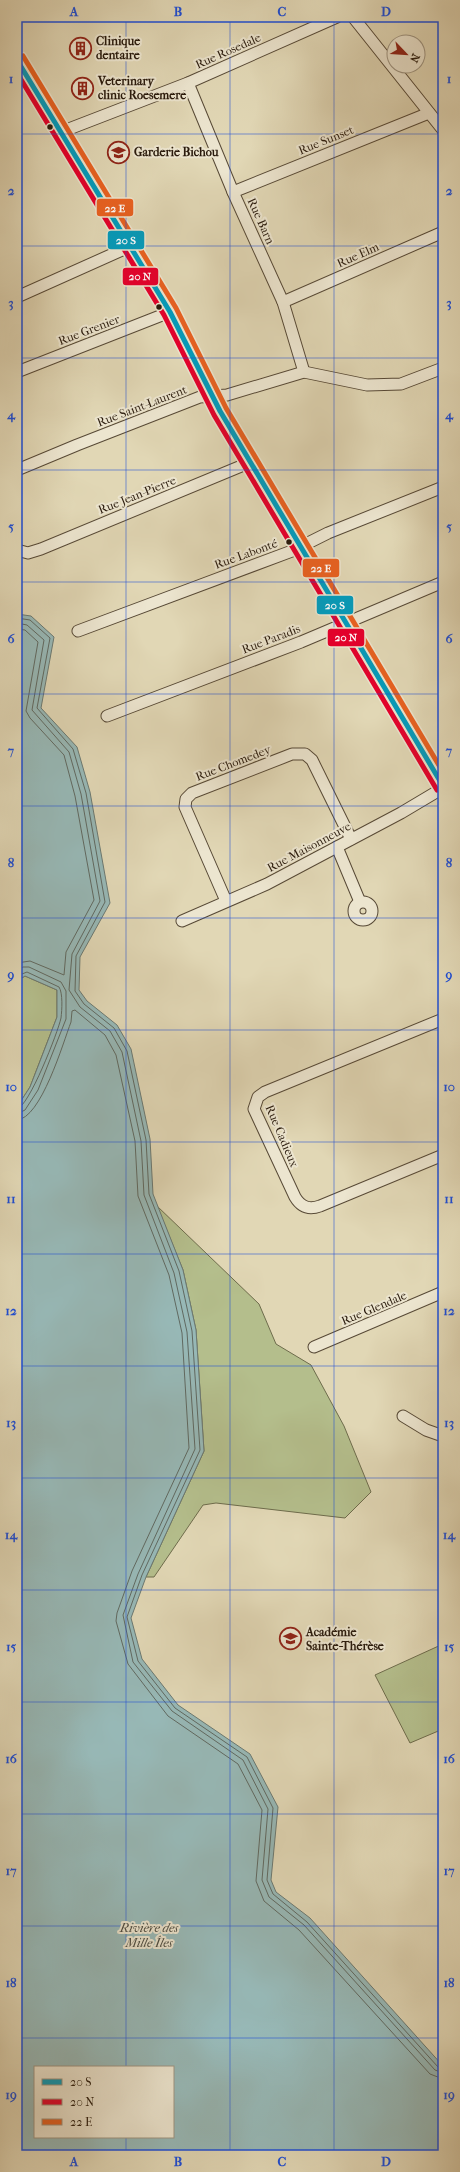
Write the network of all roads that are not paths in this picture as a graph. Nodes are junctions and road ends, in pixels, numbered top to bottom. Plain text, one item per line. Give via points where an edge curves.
1 (337, 17) edge
2 (353, 17) edge
3 (17, 60) edge
4 (188, 83) junction
5 (429, 113) junction
6 (443, 130) edge
7 (61, 132) junction
8 (233, 192) junction
9 (443, 232) edge
10 (130, 246) junction
11 (17, 297) edge
12 (283, 302) junction
13 (170, 312) junction
14 (443, 368) edge
15 (17, 372) edge
16 (304, 372) junction
17 (213, 397) junction
18 (251, 462) junction
19 (17, 470) edge
20 (443, 487) edge
21 (300, 546) junction
22 (17, 550) edge
23 (443, 582) edge
24 (346, 622) junction
25 (78, 631) dead end
26 (106, 716) dead end
27 (443, 787) edge
28 (351, 839) junction
29 (337, 847) junction
30 (226, 901) junction
31 (360, 902) dead end
32 (182, 920) dead end
33 (443, 1019) edge
34 (443, 1155) edge
35 (443, 1292) edge
36 (314, 1347) dead end
37 (403, 1416) dead end
38 (443, 1436) edge

1 - 4 street, Rue Rosedale
2 - 5 street
3 - 7 main road
4 - 7 street, Rue Rosedale
4 - 8 street, Rue Barn
5 - 6 street
5 - 8 street, Rue Sunset
7 - 10 main road
8 - 12 street, Rue Barn
9 - 12 street, Rue Elm
10 - 11 street
10 - 13 main road
12 - 16 street, Rue Barn
13 - 15 street, Rue Grenier
13 - 17 main road
14 - 16 street, Rue Saint-Laurent via 401,384 367,385
16 - 17 street, Rue Saint-Laurent
17 - 18 main road
17 - 19 street, Rue Saint-Laurent via 194,400
18 - 21 main road
18 - 22 street, Rue Jean-Pierre via 33,552 25,554
20 - 21 street, Rue Labonté via 328,532
21 - 24 main road
21 - 25 street, Rue Labonté
23 - 24 street, Rue Paradis
24 - 26 street, Rue Paradis via 301,642
24 - 27 main road
27 - 28 street, Rue Maisonneuve
28 - 29 street, Rue Maisonneuve
28 - 30 street, Rue Chomedey via 312,760 305,754 292,754 192,793 185,802 186,810
29 - 30 street, Rue Maisonneuve via 267,884
29 - 31 street
30 - 32 street, Rue Maisonneuve
33 - 34 street, Rue Cadieux via 265,1092 258,1097 254,1109 295,1198 307,1207 316,1207
35 - 36 street, Rue Glendale
37 - 38 street via 426,1430

